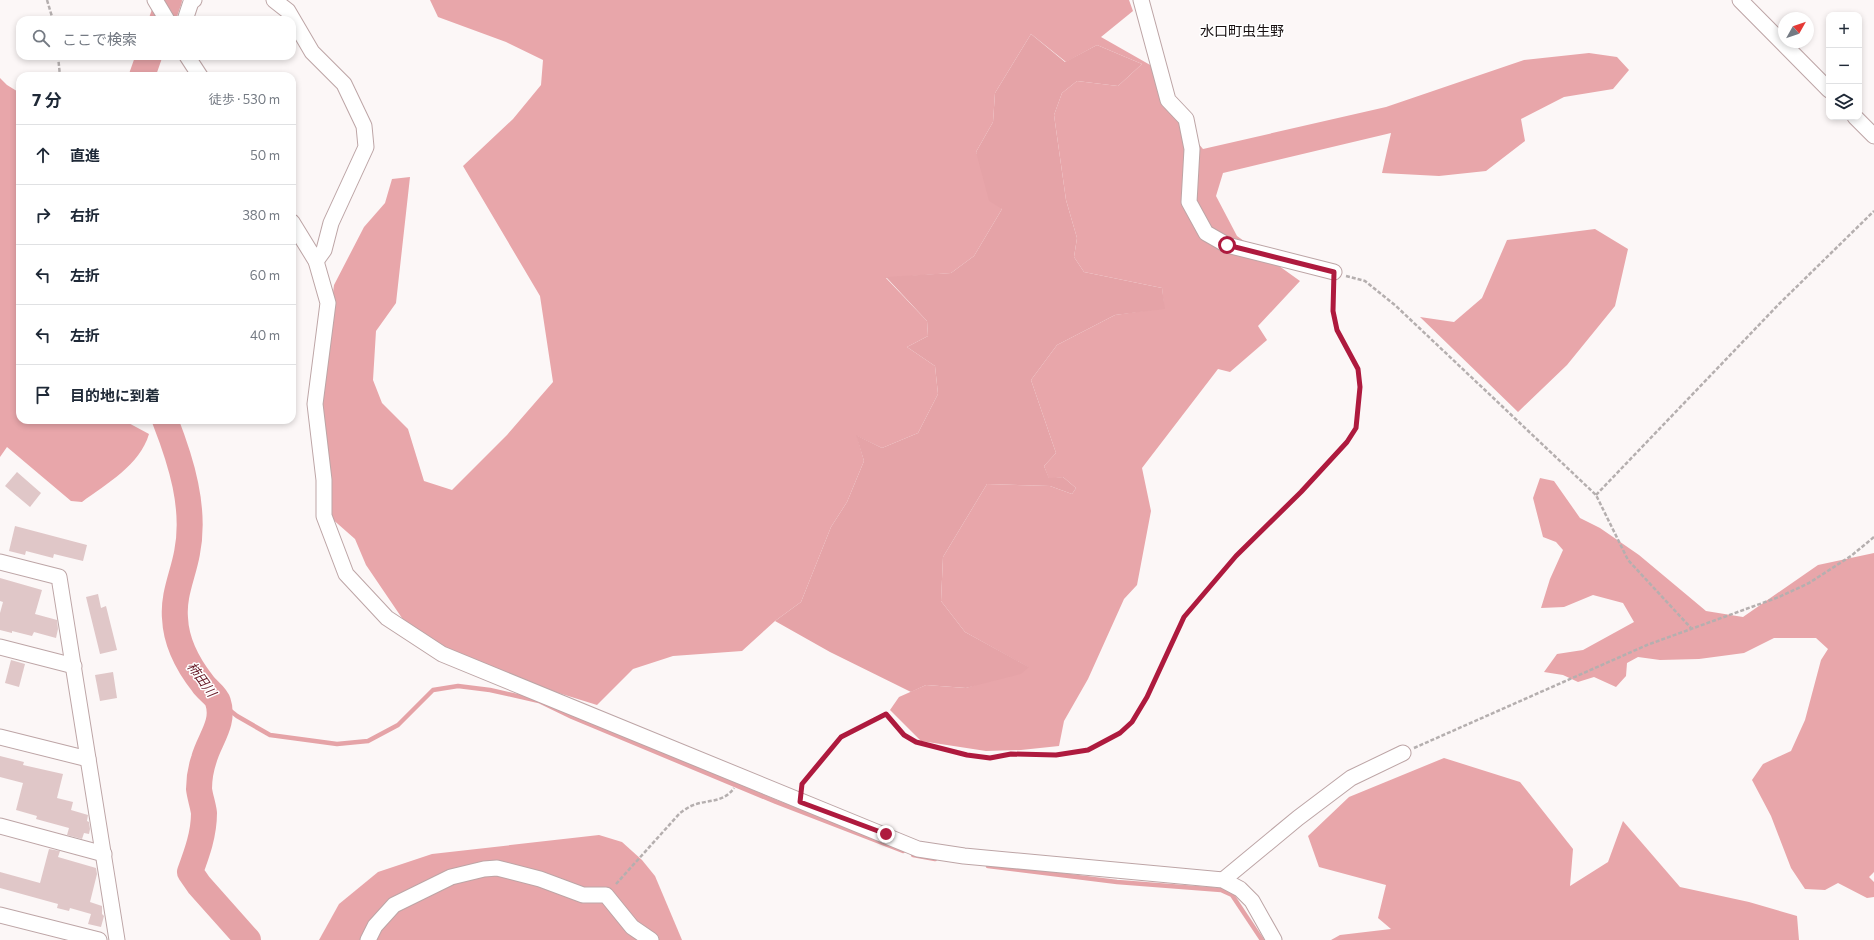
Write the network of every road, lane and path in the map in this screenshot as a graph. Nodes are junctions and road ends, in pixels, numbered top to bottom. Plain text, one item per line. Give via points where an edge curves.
1 (47, 0) edge
2 (194, 0) edge
3 (274, 0) edge
4 (1141, 0) edge
5 (1740, 0) edge
6 (156, 2) edge
7 (52, 16) edge
8 (164, 16) edge
9 (186, 16) edge
10 (291, 16) edge
11 (296, 25) edge
12 (58, 60) edge
13 (190, 60) edge
14 (60, 72) edge
15 (197, 72) edge
16 (1826, 87) edge
17 (1858, 120) edge
18 (1874, 136) edge
19 (1874, 211) edge
20 (296, 228) edge
21 (316, 261) junction
22 (1334, 272) junction
23 (1596, 495) junction
24 (1874, 537) edge
25 (0, 562) edge
26 (1691, 628) junction
27 (0, 647) edge
28 (74, 666) junction
29 (0, 737) edge
30 (1403, 753) joint
31 (88, 759) junction
32 (733, 790) dead end
33 (800, 802) junction
34 (0, 826) edge
35 (104, 854) junction
36 (1223, 880) junction
37 (606, 895) junction
38 (0, 915) edge
39 (99, 940) edge
40 (117, 940) edge
41 (368, 940) edge
42 (651, 940) edge
43 (1274, 940) edge

1 - 7 path
2 - 9 street
3 - 10 street
4 - 22 street via 1168,100 1186,119 1192,149 1189,202 1206,233 1227,245
5 - 16 street
6 - 8 street
11 - 21 street via 312,52 344,84 364,126 366,146 331,223 324,250
12 - 14 path
13 - 15 street
17 - 18 street
19 - 23 path via 1779,304
20 - 21 street
21 - 33 street via 328,303 315,404 324,480 324,516 346,574 387,618 442,654
22 - 23 path via 1365,282 1396,306
22 - 33 path via 1333,311 1337,330 1358,369 1360,387 1356,428 1347,442 1236,556 1184,617 1147,697 1132,722 1120,733 1088,750 1056,755 1011,754 990,758 916,742 904,735 886,714 841,737 802,784
23 - 26 path via 1628,560
24 - 26 path via 1851,556 1809,583 1779,597
25 - 28 street via 59,577
26 - 30 path
27 - 28 street
28 - 31 street
29 - 31 street
30 - 36 street via 1351,778
31 - 35 street
32 - 37 path via 719,800 691,806 680,813
33 - 36 street via 886,834 918,849
34 - 35 street
35 - 40 street
36 - 43 street via 1240,889 1252,901
37 - 41 street via 584,895 540,879 496,868 484,869 451,877 394,904 375,926
37 - 42 street via 632,927
38 - 39 street

